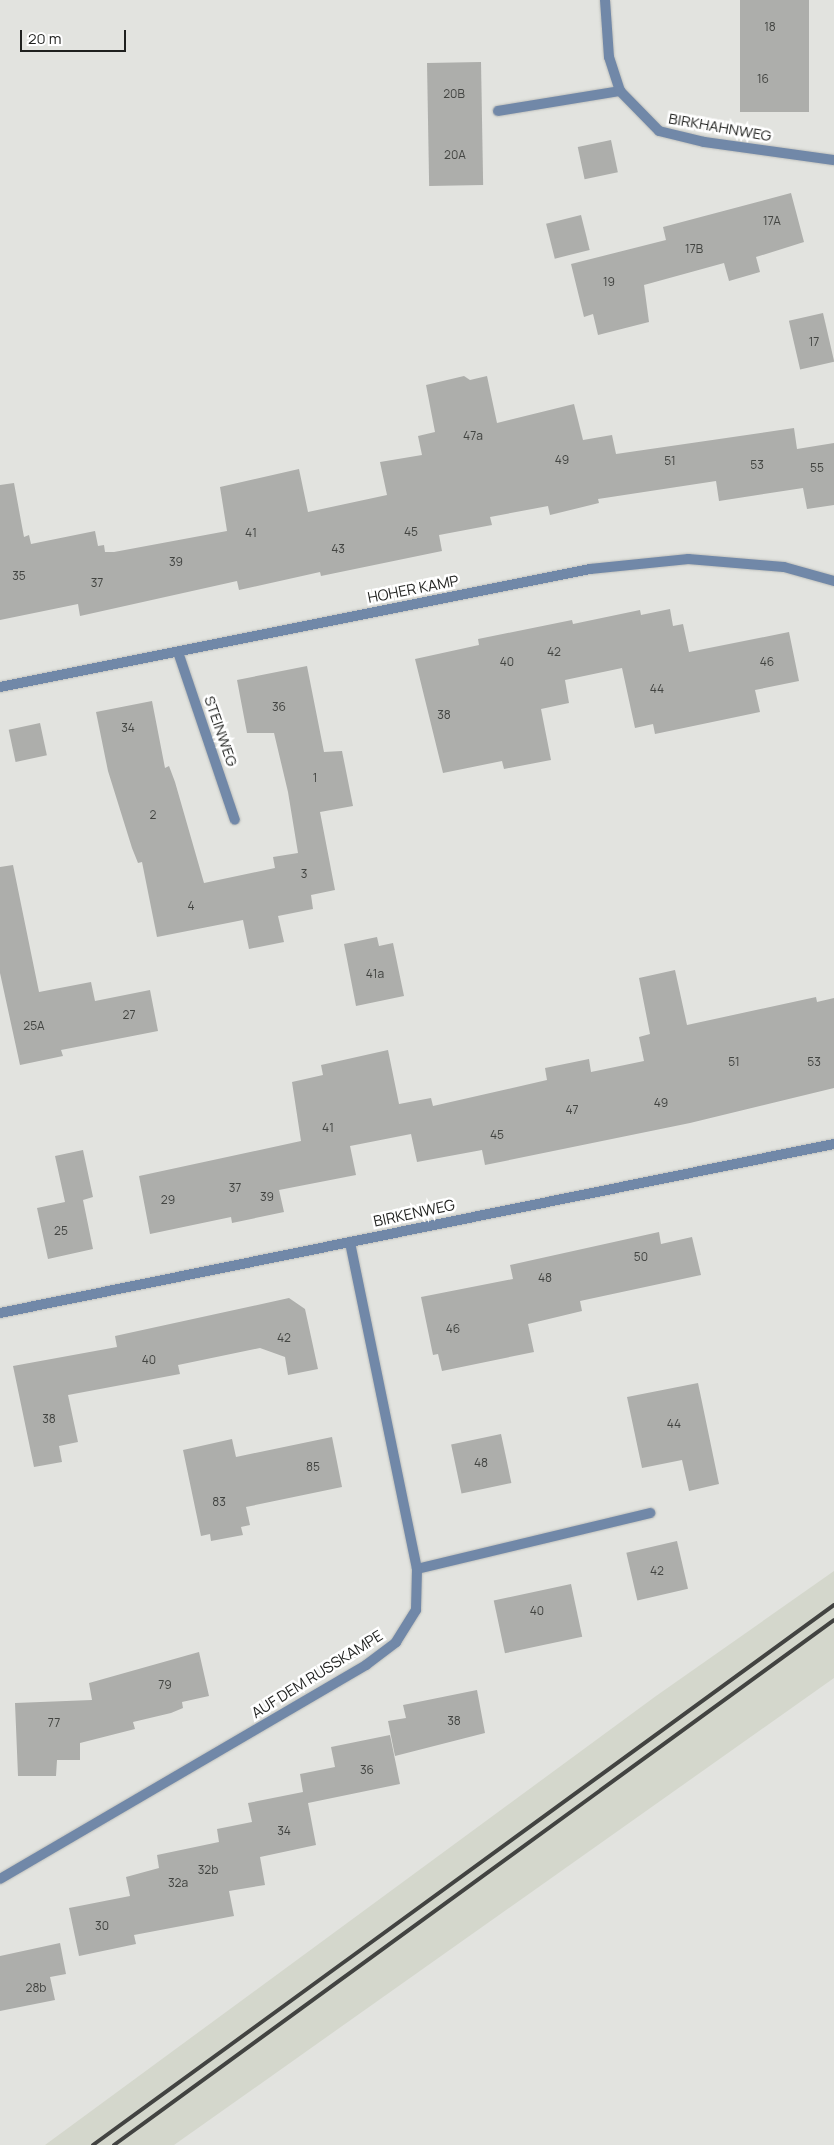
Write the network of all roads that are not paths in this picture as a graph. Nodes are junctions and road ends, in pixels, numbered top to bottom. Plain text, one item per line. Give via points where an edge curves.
1 (605, 0) edge
2 (620, 91) junction
3 (498, 111) dead end
4 (834, 160) edge
5 (834, 581) edge
6 (178, 652) junction
7 (0, 687) edge
8 (235, 820) dead end
9 (834, 1144) edge
10 (350, 1242) junction
11 (0, 1313) edge
12 (650, 1513) dead end
13 (417, 1569) junction
14 (0, 1879) edge

1 - 2 street, BIRKHAHNWEG via 609,57
2 - 3 street
2 - 4 street, BIRKHAHNWEG via 659,131 704,142
5 - 6 street, HOHER KAMP via 784,567 688,558 590,569
6 - 7 street, HOHER KAMP
6 - 8 street, STEINWEG
9 - 10 street, BIRKENWEG
10 - 11 street, BIRKENWEG
10 - 13 street, AUF DEM RUSSKAMPE
12 - 13 street
13 - 14 street, AUF DEM RUSSKAMPE via 416,1610 396,1642 366,1665

